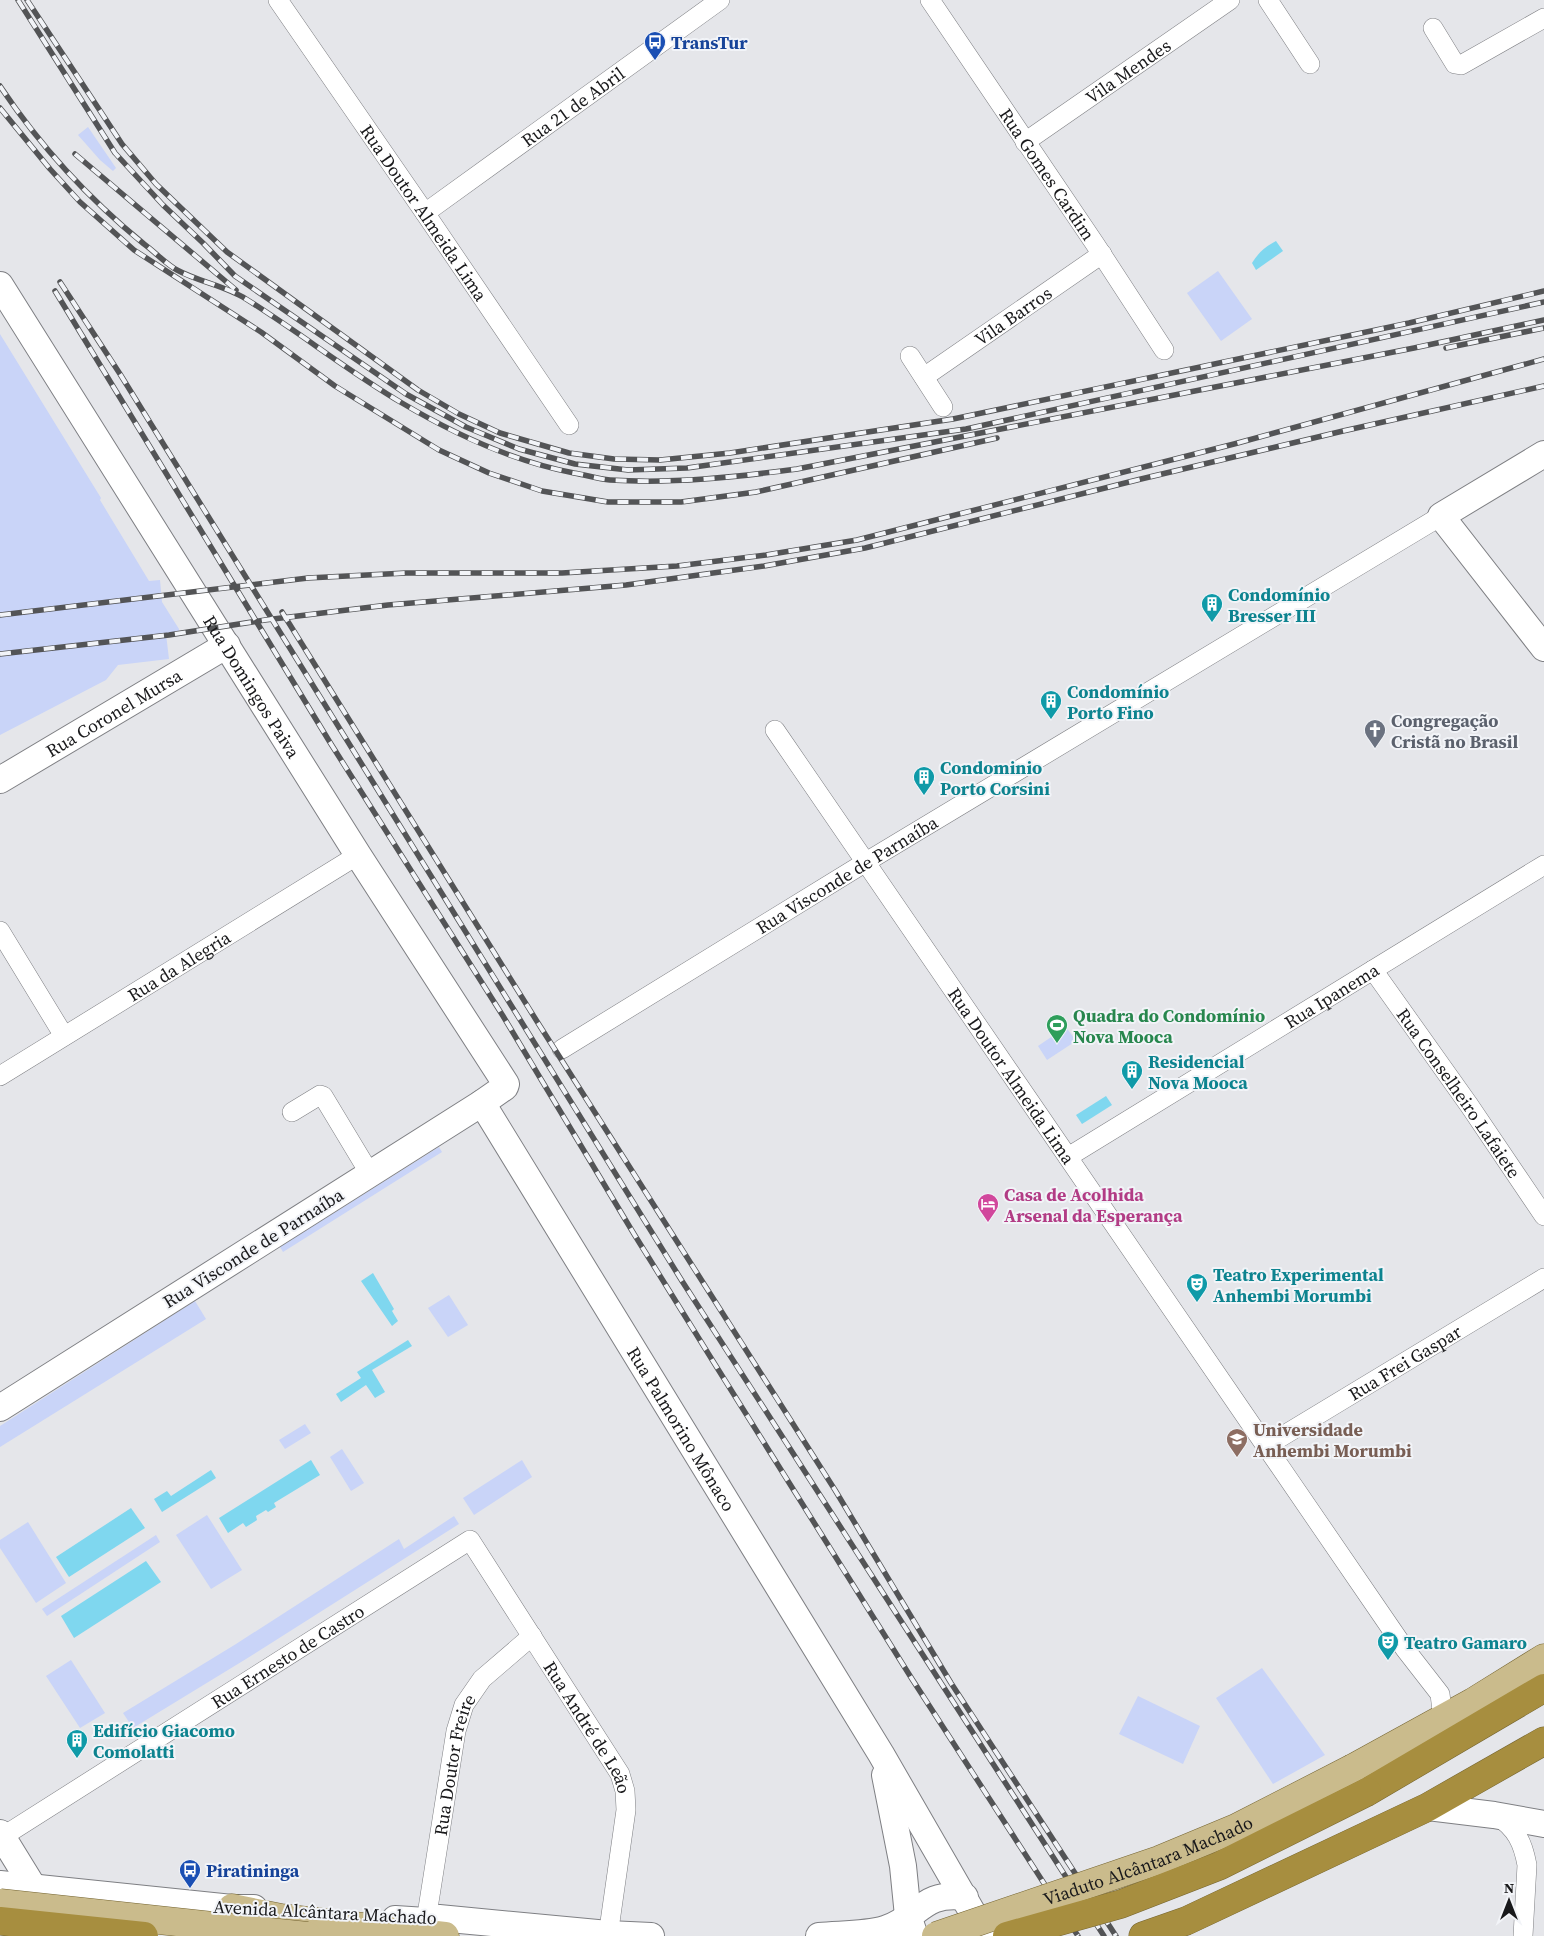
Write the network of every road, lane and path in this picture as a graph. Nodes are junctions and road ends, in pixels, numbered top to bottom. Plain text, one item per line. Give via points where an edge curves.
1 (278, 0) edge
2 (720, 0) edge
3 (930, 0) edge
4 (1230, 0) edge
5 (1268, 0) edge
6 (1544, 18) edge
7 (1433, 28) dead end
8 (1310, 64) dead end
9 (1025, 142) junction
10 (425, 213) junction
11 (1102, 254) junction
12 (0, 285) edge
13 (1164, 350) dead end
14 (910, 356) dead end
15 (924, 377) junction
16 (944, 407) dead end
17 (569, 425) dead end
18 (1544, 454) edge
19 (1441, 516) junction
20 (227, 645) junction
21 (1544, 648) edge
22 (775, 730) dead end
23 (0, 780) edge
24 (358, 855) junction
25 (866, 862) junction
26 (1544, 865) edge
27 (0, 931) edge
28 (1372, 970) junction
29 (64, 1036) junction
30 (562, 1049) dead end
31 (0, 1076) edge
32 (506, 1086) joint
33 (482, 1103) junction
34 (292, 1112) dead end
35 (1068, 1157) junction
36 (370, 1174) junction
37 (1544, 1216) edge
38 (1544, 1278) edge
39 (0, 1408) edge
40 (1266, 1446) junction
41 (470, 1540) joint
42 (532, 1636) junction
43 (1544, 1658) edge
44 (1544, 1688) edge
45 (1443, 1719) junction
46 (1544, 1741) edge
47 (881, 1754) junction
48 (1428, 1807) junction
49 (1494, 1814) junction
50 (1544, 1824) edge
51 (1, 1837) edge
52 (0, 1884) edge
53 (33, 1888) junction
54 (0, 1891) edge
55 (965, 1897) junction
56 (143, 1899) junction
57 (0, 1903) edge
58 (232, 1908) junction
59 (0, 1921) edge
60 (912, 1926) edge
61 (436, 1929) edge
62 (1176, 1929) edge
63 (608, 1935) edge
64 (24, 1936) edge
65 (66, 1936) edge
66 (144, 1936) edge
67 (307, 1936) edge
68 (651, 1936) edge
69 (819, 1936) edge
70 (936, 1936) edge
71 (986, 1936) edge
72 (1007, 1936) edge
73 (1143, 1936) edge
74 (1523, 1936) edge

1 - 10 street, Rua Doutor Almeida Lima
2 - 10 street, Rua 21 de Abril
3 - 9 street, Rua Gomes Cardim
4 - 9 street, Vila Mendes
5 - 8 street
6 - 7 street via 1461,66 1455,64
9 - 11 street, Rua Gomes Cardim
10 - 17 street, Rua Doutor Almeida Lima
11 - 13 street, Rua Gomes Cardim
11 - 15 street, Vila Barros
12 - 20 street, Rua Domingos Paiva
14 - 15 street
15 - 16 street
18 - 19 street, Rua Visconde de Parnaíba
19 - 21 street
19 - 25 street, Rua Visconde de Parnaíba
20 - 23 street, Rua Coronel Mursa
20 - 24 street, Rua Domingos Paiva
22 - 25 street, Rua Doutor Almeida Lima
24 - 29 street, Rua da Alegria
24 - 32 street, Rua Domingos Paiva
25 - 30 street, Rua Visconde de Parnaíba
25 - 35 street, Rua Doutor Almeida Lima
26 - 28 street, Rua Ipanema
27 - 29 street
28 - 35 street, Rua Ipanema
28 - 37 street, Rua Conselheiro Lafaiete
29 - 31 street, Rua da Alegria
32 - 33 street, Rua Visconde de Parnaíba
33 - 36 street, Rua Visconde de Parnaíba
33 - 47 street, Rua Palmorino Mônaco
34 - 36 street via 323,1096
35 - 40 street, Rua Doutor Almeida Lima
36 - 39 street, Rua Visconde de Parnaíba
38 - 40 street, Rua Frei Gaspar
40 - 45 street, Rua Doutor Almeida Lima via 1404,1649 1440,1694
41 - 42 street, Rua André de Leão
41 - 51 street, Rua Ernesto de Castro
42 - 61 street, Rua Doutor Freire via 482,1679 464,1705 456,1730
42 - 63 street, Rua André de Leão via 620,1774 625,1792 626,1810
43 - 45 main road
44 - 72 highway, Viaduto Alcântara Machado, bridge via 1367,1792 1219,1866 1121,1904
45 - 70 main road, Viaduto Alcântara Machado, bridge via 1236,1828 1159,1860
46 - 48 highway
47 - 55 street, Rua Palmorino Mônaco
47 - 60 street, Rua Palmorino Mônaco
48 - 49 street
48 - 62 highway
49 - 50 street
49 - 74 street via 1510,1824 1525,1854
51 - 53 street
52 - 53 street, Avenida Alcântara Machado
53 - 56 street, Avenida Alcântara Machado
53 - 65 street
54 - 64 street
55 - 60 street via 952,1895 925,1902
55 - 71 street, Rua Palmorino Mônaco
56 - 58 street, Avenida Alcântara Machado
56 - 66 street via 137,1909
57 - 67 main road, bridge
58 - 61 street, Avenida Alcântara Machado via 270,1908
58 - 61 main road via 281,1918
59 - 66 highway, bridge
60 - 69 street
61 - 63 street, Avenida Alcântara Machado via 439,1918
62 - 73 highway
63 - 68 street, Avenida Alcântara Machado

